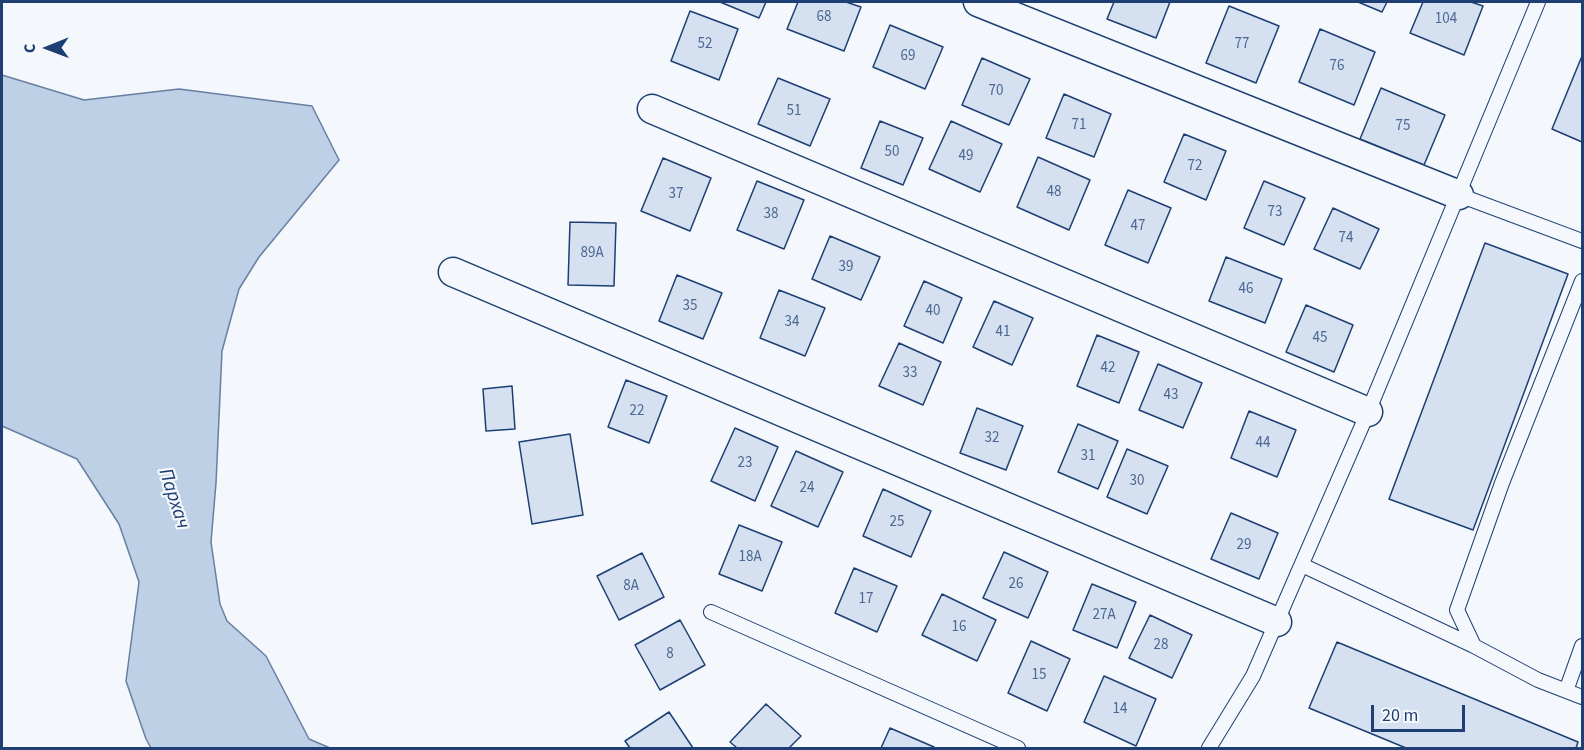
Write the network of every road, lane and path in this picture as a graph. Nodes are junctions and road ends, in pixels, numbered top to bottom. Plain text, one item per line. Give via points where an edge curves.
1 (978, 2) edge
2 (1538, 2) edge
3 (652, 109) dead end
4 (1459, 195) junction
5 (1582, 241) edge
6 (453, 272) dead end
7 (1582, 281) edge
8 (1368, 412) junction
9 (1302, 564) junction
10 (711, 612) dead end
11 (1277, 621) junction
12 (1474, 646) junction
13 (1582, 646) edge
14 (1566, 691) junction
15 (1582, 697) edge
16 (1018, 748) edge
17 (1209, 748) edge

1 - 4 street
2 - 4 lane
3 - 8 street
4 - 5 lane
4 - 8 lane
6 - 11 street
7 - 12 lane via 1457,609
8 - 9 lane
9 - 11 lane
9 - 12 lane
10 - 16 lane
11 - 17 lane via 1253,676
12 - 14 lane
13 - 14 lane
14 - 15 lane

